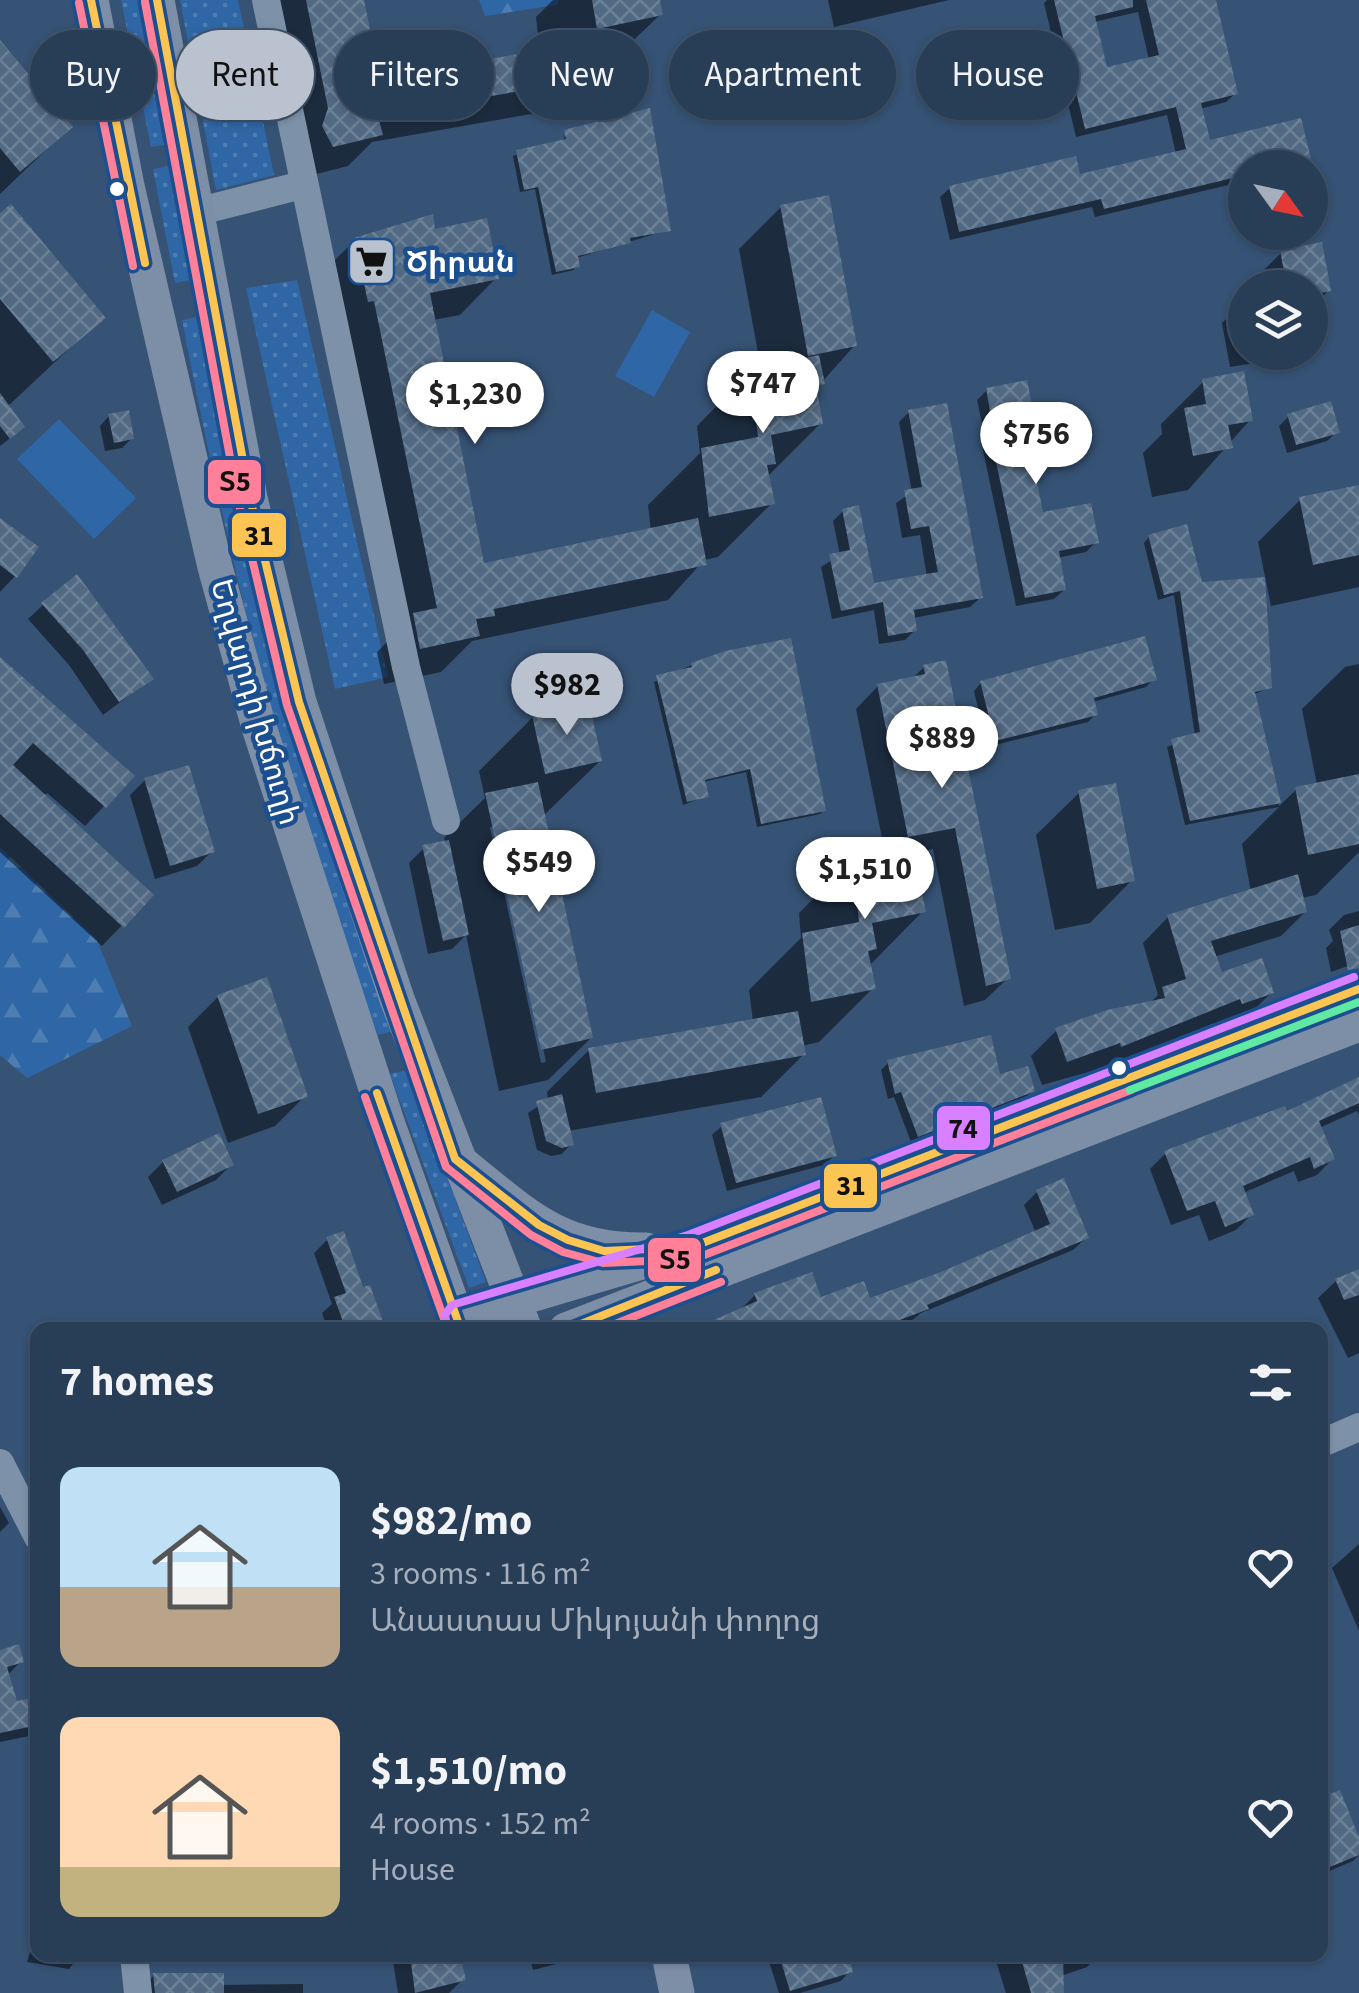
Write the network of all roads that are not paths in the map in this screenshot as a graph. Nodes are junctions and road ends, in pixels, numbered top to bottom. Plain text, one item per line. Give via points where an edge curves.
1 (91, 0) edge
2 (157, 0) edge
3 (266, 0) edge
4 (302, 185) junction
5 (196, 212) junction
6 (211, 290) junction
7 (154, 301) junction
8 (446, 821) dead end
9 (1359, 989) edge
10 (1359, 1024) edge
11 (416, 1050) junction
12 (368, 1064) junction
13 (455, 1159) junction
14 (698, 1261) junction
15 (519, 1314) edge
16 (459, 1322) edge
17 (466, 1322) edge
18 (581, 1322) edge
19 (637, 1322) edge
20 (1359, 1427) edge
21 (1328, 1441) edge
22 (0, 1463) edge
23 (30, 1521) edge
24 (135, 1962) edge
25 (670, 1962) edge
26 (138, 1993) edge
27 (677, 1993) edge

1 - 7 main road, Եղվարդի խճուղի
2 - 5 main road, Եղվարդի խճուղի
3 - 4 street
4 - 5 street
4 - 8 street via 406,667
5 - 6 main road, Եղվարդի խճուղի
6 - 7 main road
6 - 11 main road, Եղվարդի խճուղի via 250,498 299,702
7 - 12 main road, Եղվարդի խճուղի via 258,724
9 - 14 main road
10 - 14 main road
11 - 12 main road
11 - 13 main road, Եղվարդի խճուղի
12 - 16 main road, Եղվարդի խճուղի
13 - 14 main road via 568,1240
13 - 15 main road, Եղվարդի խճուղի
14 - 15 main road
14 - 18 main road
14 - 19 main road
15 - 17 main road
20 - 21 street
22 - 23 street
24 - 26 street
25 - 27 main road

